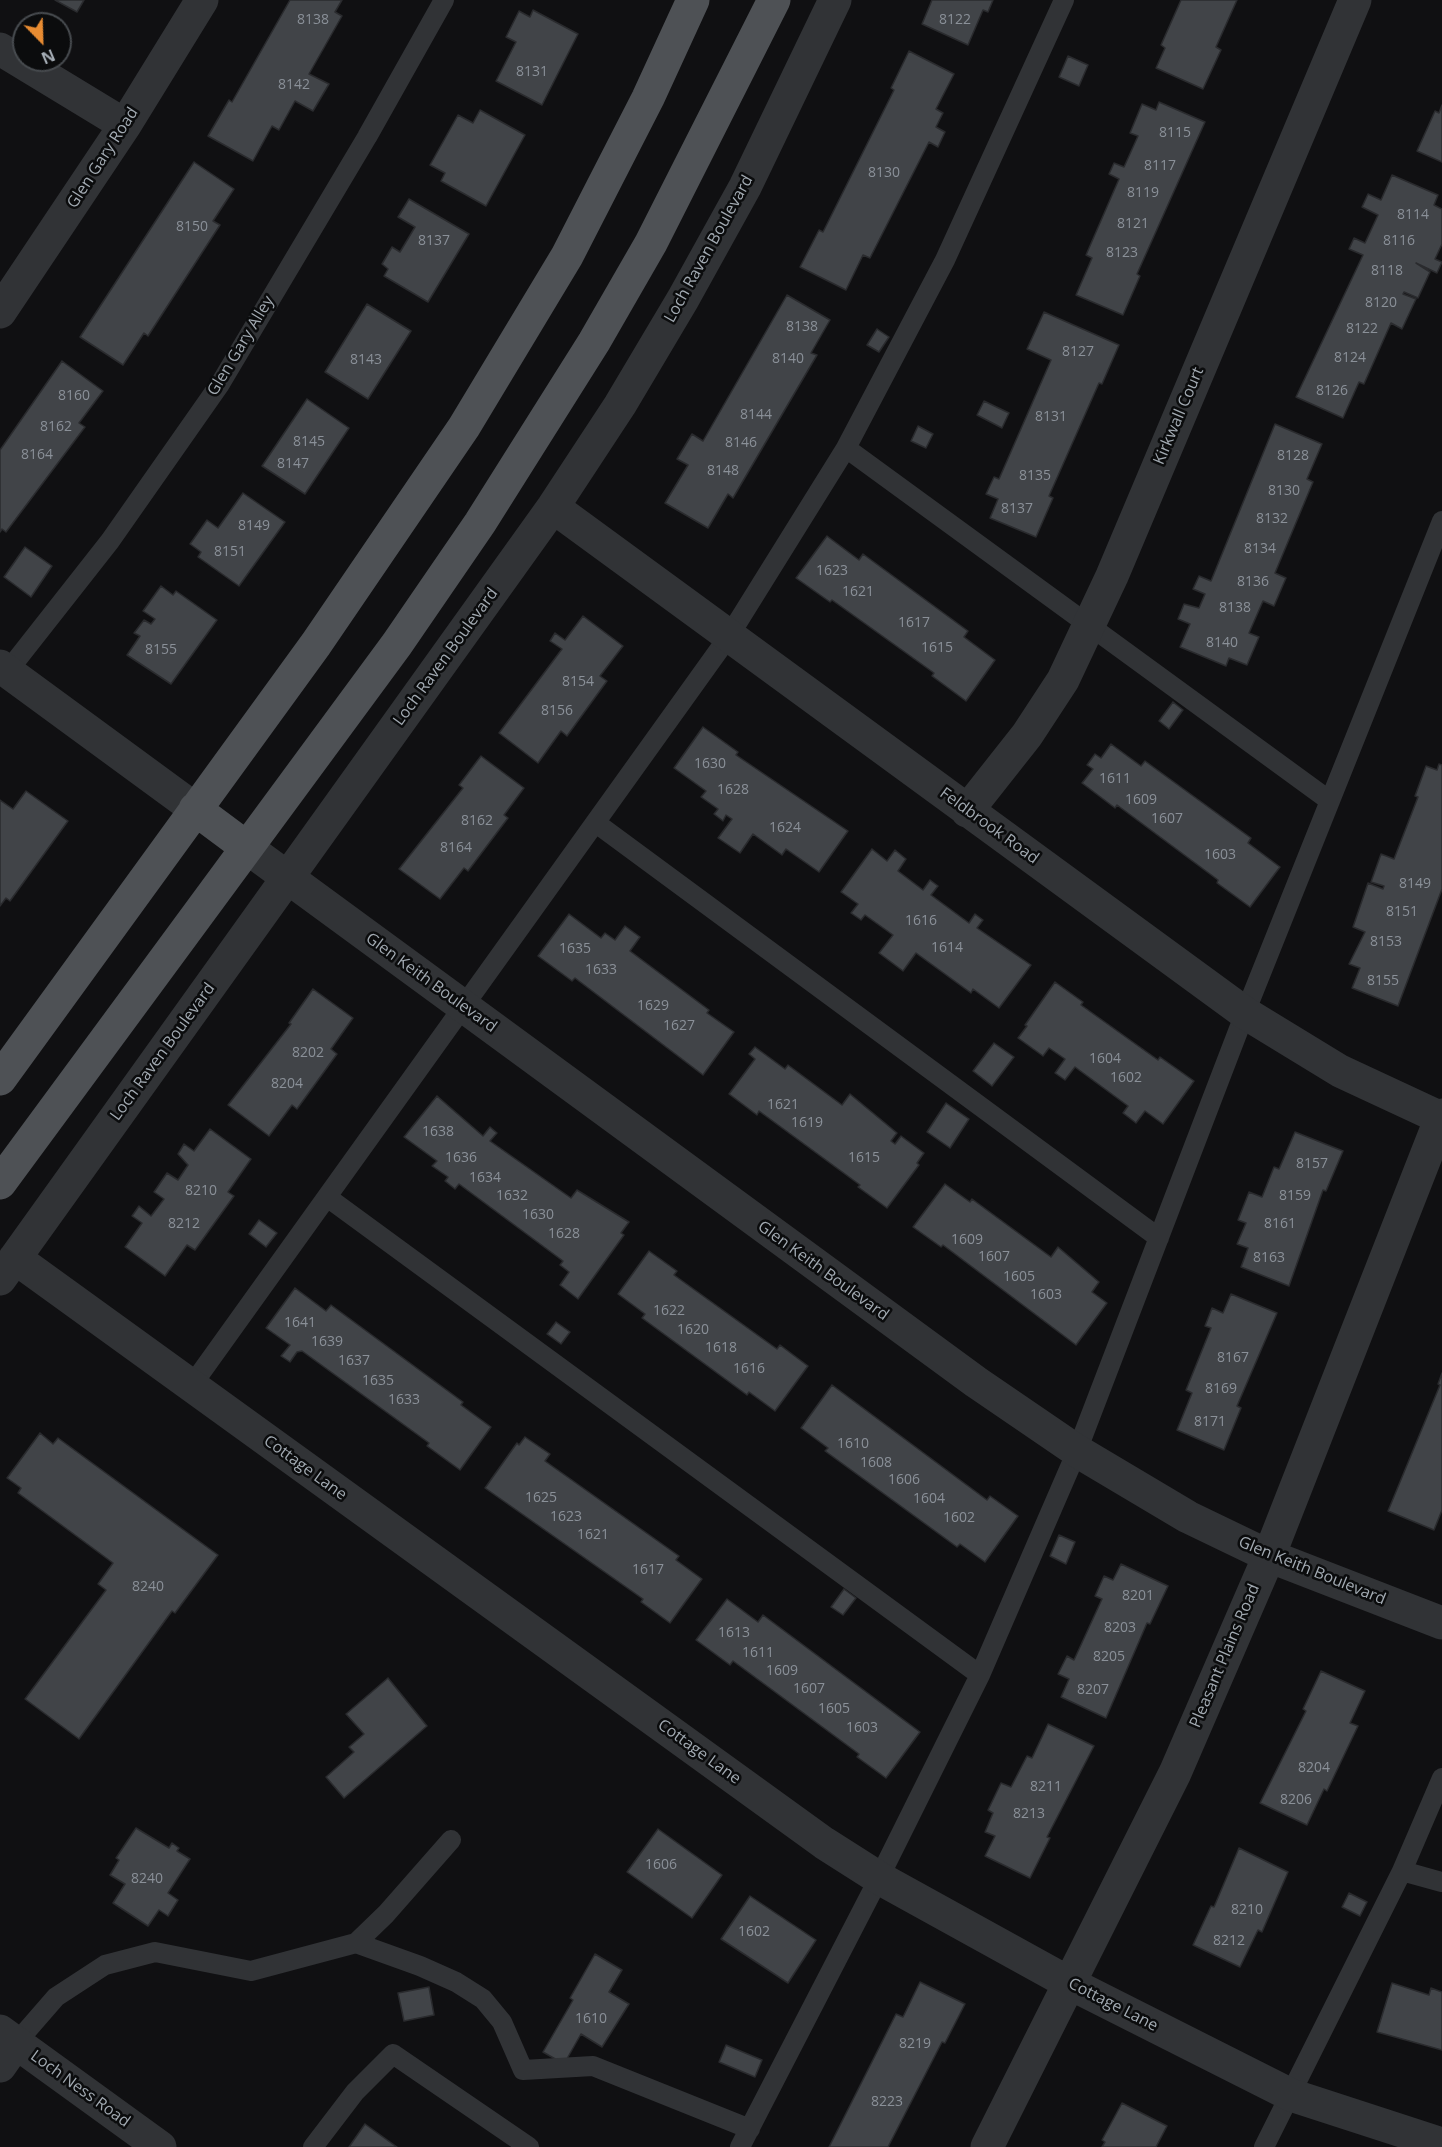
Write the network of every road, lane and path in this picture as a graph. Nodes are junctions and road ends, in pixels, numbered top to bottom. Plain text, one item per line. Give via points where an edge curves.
1 (202, 0) edge
2 (444, 0) edge
3 (693, 0) edge
4 (774, 0) edge
5 (835, 0) edge
6 (1064, 0) edge
7 (1355, 0) edge
8 (0, 50) edge
9 (125, 125) junction
10 (0, 312) edge
11 (846, 448) junction
12 (553, 507) junction
13 (1442, 520) edge
14 (1090, 623) junction
15 (729, 636) junction
16 (4, 669) edge
17 (1330, 801) junction
18 (195, 809) junction
19 (967, 811) junction
20 (596, 823) junction
21 (246, 847) junction
22 (288, 878) junction
23 (463, 1007) junction
24 (1245, 1013) junction
25 (0, 1078) edge
26 (1441, 1117) edge
27 (0, 1184) edge
28 (327, 1197) junction
29 (1159, 1238) junction
30 (8, 1268) edge
31 (192, 1385) junction
32 (1077, 1451) junction
33 (1269, 1557) junction
34 (1442, 1623) edge
35 (980, 1675) junction
36 (1442, 1778) edge
37 (451, 1840) dead end
38 (1402, 1871) junction
39 (879, 1878) junction
40 (1442, 1882) edge
41 (356, 1943) junction
42 (1071, 1984) junction
43 (6, 2047) edge
44 (1291, 2095) junction
45 (750, 2129) junction
46 (1442, 2144) edge
47 (160, 2147) edge
48 (313, 2147) edge
49 (529, 2147) edge
50 (741, 2147) edge
51 (987, 2147) edge
52 (1264, 2147) edge

1 - 9 street, Glen Gary Road
2 - 16 lane, Glen Gary Alley via 220,384 110,541
3 - 18 main road via 567,256 464,427 316,644
4 - 21 main road via 651,243 540,430 397,644
5 - 12 street, Loch Raven Boulevard via 728,218 626,395
6 - 11 lane via 945,260
7 - 14 street, Kirkwall Court
8 - 9 street
9 - 10 street, Glen Gary Road
11 - 14 lane
11 - 15 lane
12 - 15 street, Feldbrook Road
12 - 22 street, Loch Raven Boulevard
13 - 17 lane
14 - 17 lane
14 - 19 street, Kirkwall Court via 1063,680 1027,735
15 - 19 street, Feldbrook Road
15 - 20 lane
16 - 18 street
17 - 24 lane
18 - 21 main road
18 - 25 main road
19 - 24 street, Feldbrook Road
20 - 23 lane
20 - 29 lane
21 - 22 street, Glen Keith Boulevard
21 - 27 main road
22 - 23 street, Glen Keith Boulevard
22 - 30 street, Loch Raven Boulevard
23 - 28 lane
23 - 32 street, Glen Keith Boulevard via 976,1382
24 - 26 street, Feldbrook Road via 1340,1071
24 - 29 lane
26 - 33 street, Pleasant Plains Road
28 - 31 lane
28 - 35 lane
29 - 32 lane
30 - 31 street, Cottage Lane
31 - 39 street, Cottage Lane via 824,1843
32 - 33 street, Glen Keith Boulevard via 1188,1517
32 - 35 lane
33 - 34 street, Glen Keith Boulevard
33 - 42 street, Pleasant Plains Road via 1174,1773
35 - 39 lane
36 - 38 lane
37 - 41 lane
38 - 40 lane
38 - 44 lane
39 - 42 street, Cottage Lane
39 - 45 lane
41 - 43 lane via 251,1971 155,1952 105,1965 56,1996
41 - 45 lane via 420,1966 483,1999 502,2022 523,2070 593,2066
42 - 44 street, Cottage Lane
42 - 51 street, Pleasant Plains Road
43 - 47 street, Loch Ness Road
44 - 46 street, Cottage Lane
44 - 52 lane
45 - 50 lane
48 - 49 lane via 355,2092 393,2054

